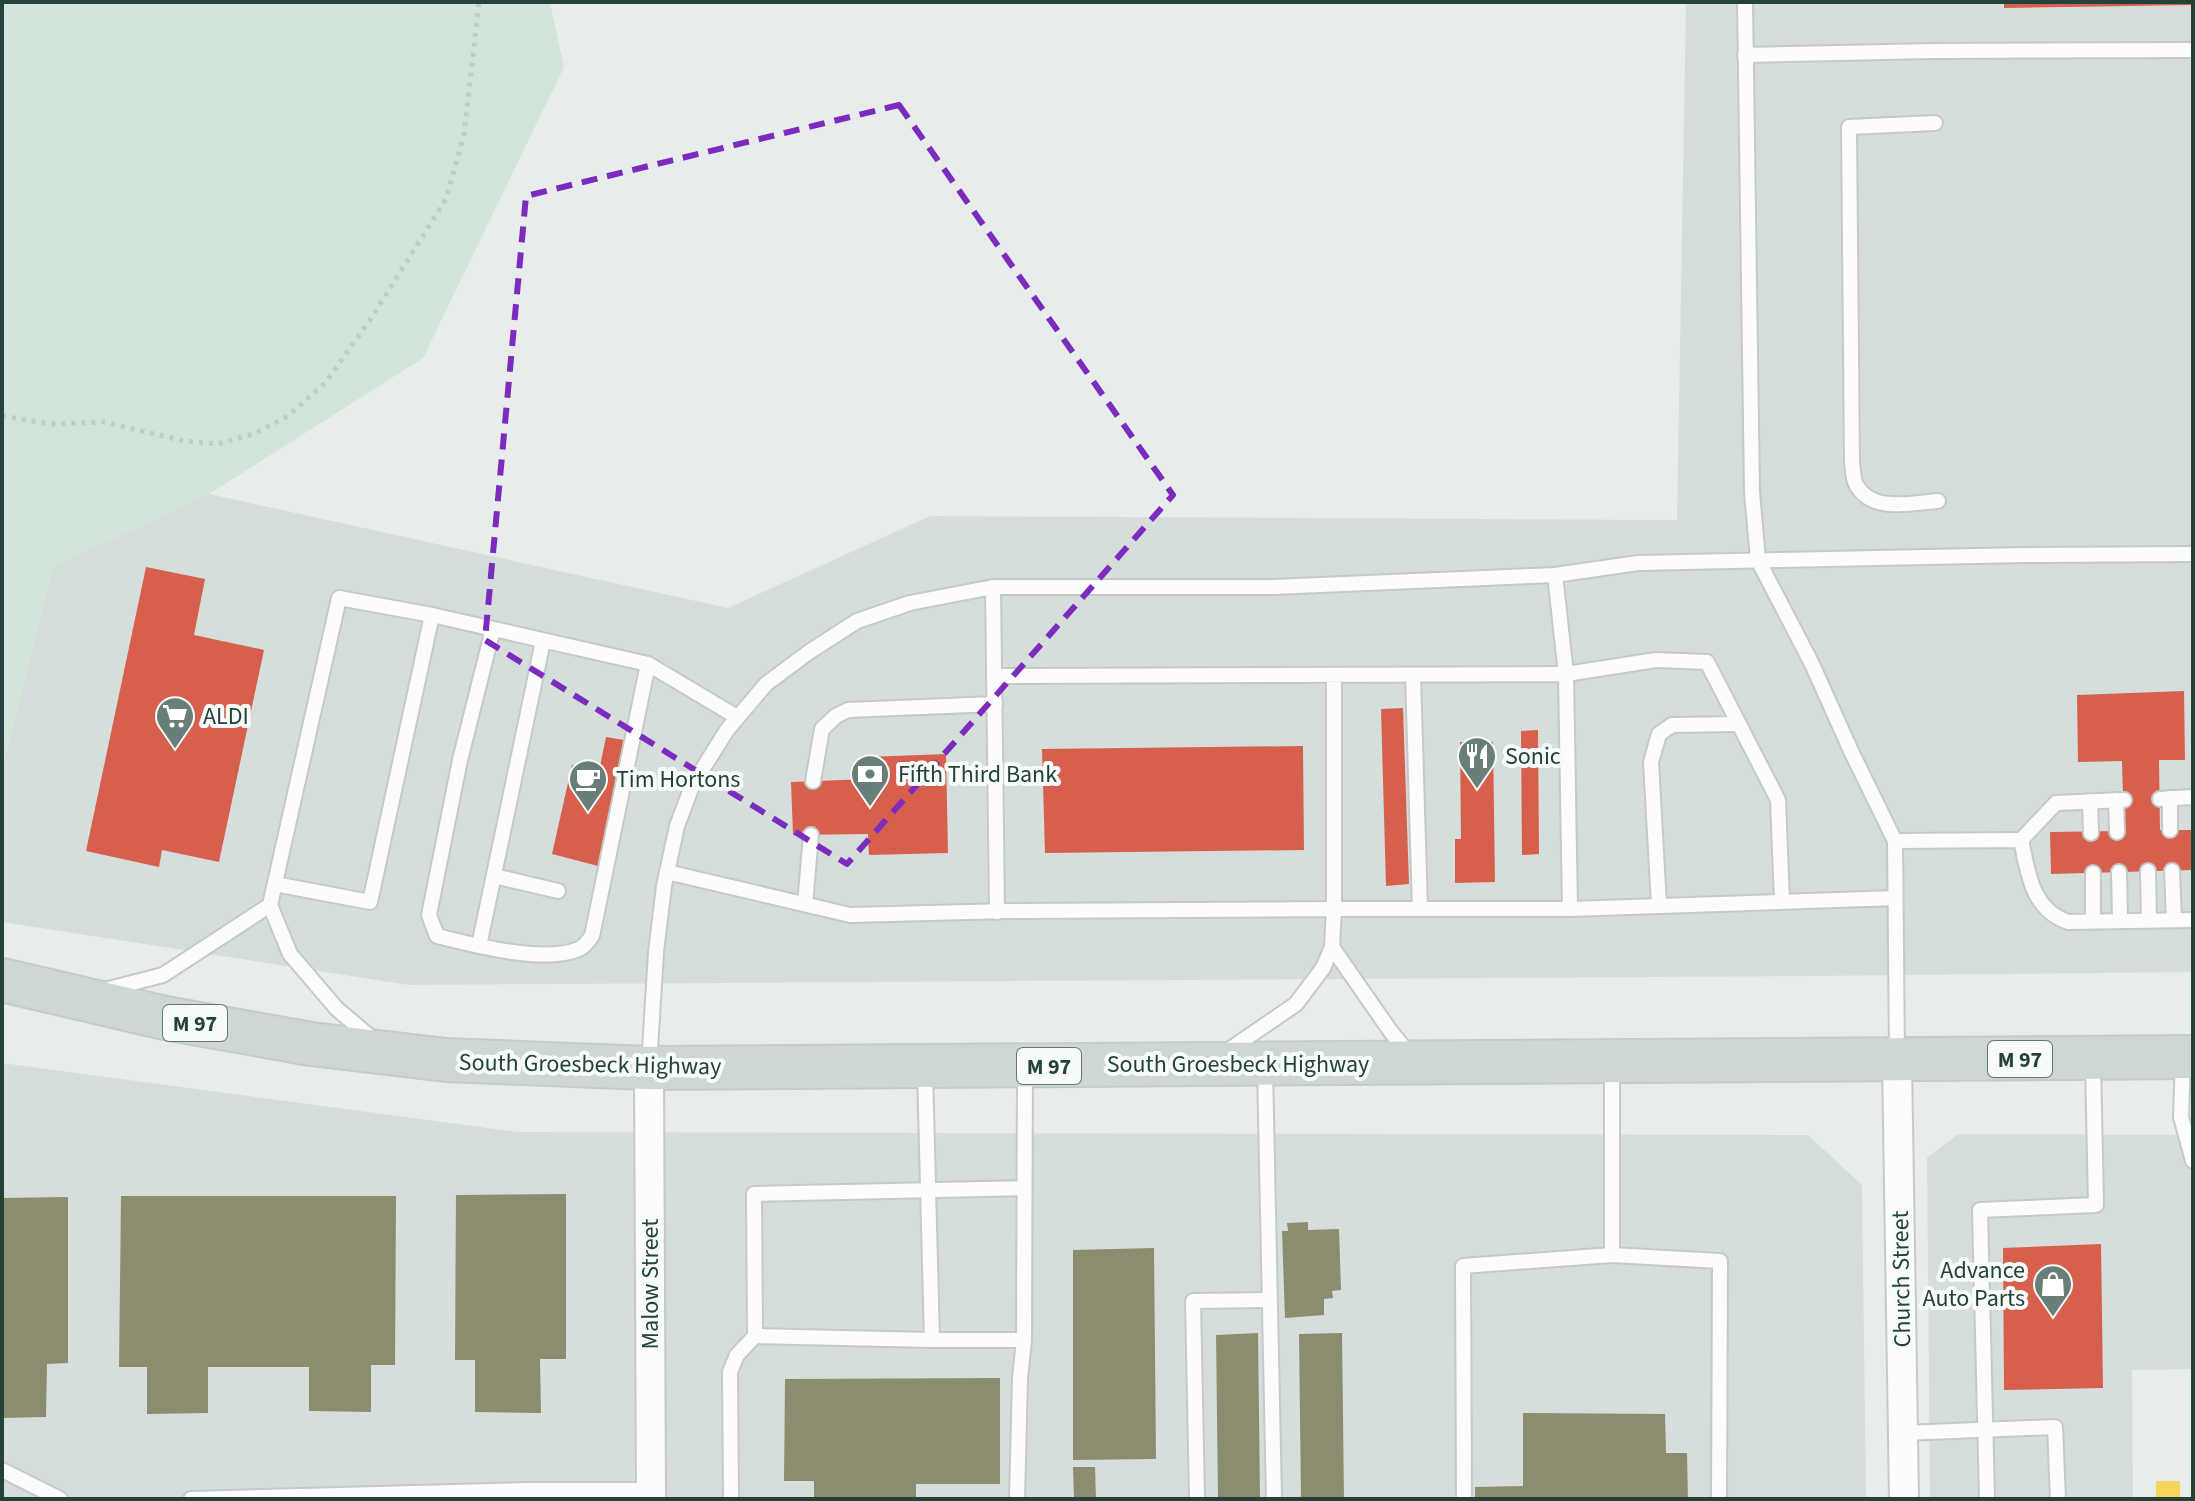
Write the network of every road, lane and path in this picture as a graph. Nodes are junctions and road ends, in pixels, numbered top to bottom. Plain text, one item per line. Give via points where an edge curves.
1 (479, 2) edge
2 (1745, 2) edge
3 (2193, 50) edge
4 (1745, 55) junction
5 (1935, 123) dead end
6 (2, 416) edge
7 (1938, 501) dead end
8 (2193, 554) edge
9 (1758, 560) junction
10 (1555, 575) junction
11 (993, 587) junction
12 (432, 615) junction
13 (493, 629) junction
14 (543, 641) junction
15 (648, 664) junction
16 (1566, 674) junction
17 (1334, 675) junction
18 (1413, 675) junction
19 (994, 676) junction
20 (995, 704) junction
21 (737, 717) junction
22 (1739, 724) junction
23 (813, 781) dead end
24 (2193, 797) edge
25 (2090, 801) junction
26 (2170, 830) dead end
27 (2117, 832) dead end
28 (2091, 833) dead end
29 (811, 835) dead end
30 (2021, 840) junction
31 (1895, 841) junction
32 (2148, 871) dead end
33 (2172, 871) dead end
34 (667, 872) junction
35 (2119, 872) dead end
36 (2093, 873) dead end
37 (494, 876) junction
38 (275, 884) junction
39 (558, 891) dead end
40 (1895, 898) junction
41 (1782, 901) junction
42 (805, 904) junction
43 (270, 905) junction
44 (1659, 905) junction
45 (1334, 909) junction
46 (1420, 909) junction
47 (1570, 909) junction
48 (997, 912) junction
49 (2149, 920) junction
50 (2174, 920) junction
51 (2193, 920) edge
52 (2093, 921) junction
53 (2120, 921) junction
54 (479, 946) junction
55 (1332, 947) junction
56 (2, 980) edge
57 (76, 998) junction
58 (391, 1054) junction
59 (2093, 1058) junction
60 (2188, 1058) edge
61 (1897, 1060) junction
62 (1611, 1062) junction
63 (1430, 1063) junction
64 (1264, 1064) junction
65 (1210, 1065) junction
66 (1025, 1066) junction
67 (925, 1067) junction
68 (649, 1068) junction
69 (2193, 1161) edge
70 (1024, 1188) junction
71 (928, 1190) junction
72 (1612, 1255) junction
73 (1269, 1300) junction
74 (755, 1336) junction
75 (932, 1340) junction
76 (1024, 1340) junction
77 (1985, 1429) junction
78 (1903, 1433) junction
79 (2, 1470) edge
80 (527, 1495) edge
81 (651, 1495) edge
82 (60, 1499) edge
83 (191, 1499) edge
84 (731, 1499) edge
85 (1017, 1499) edge
86 (1197, 1499) edge
87 (1274, 1499) edge
88 (1464, 1499) edge
89 (1719, 1499) edge
90 (1904, 1499) edge
91 (1987, 1499) edge
92 (2058, 1499) edge

1 - 6 path via 464,135 446,199 325,383 288,416 218,444 104,422 50,424
2 - 4 lane
3 - 4 lane
4 - 9 lane via 1752,492
5 - 7 lane via 1849,127 1849,142 1854,481 1878,503
8 - 9 lane
9 - 10 lane via 1638,563
9 - 31 lane
10 - 11 lane via 1273,587
10 - 16 lane
11 - 19 lane
11 - 21 lane via 910,603 857,621 766,684
12 - 13 lane
12 - 38 lane via 339,598
12 - 38 lane via 370,902
13 - 14 lane
13 - 54 lane via 429,915 437,936
14 - 15 lane
14 - 37 lane
15 - 21 lane
15 - 54 lane via 592,936 582,948 563,954
16 - 18 lane
16 - 22 lane via 1656,660 1707,662
16 - 47 lane
17 - 18 lane
17 - 19 lane
17 - 45 lane
18 - 46 lane
19 - 20 lane
20 - 23 lane via 848,710 822,729
20 - 48 lane
21 - 34 lane via 692,786
22 - 41 lane via 1778,800
22 - 44 lane via 1672,725 1659,734 1651,762
24 - 26 lane via 2165,798
25 - 27 lane via 2120,800
25 - 28 lane
25 - 30 lane via 2056,803
29 - 42 lane
30 - 31 lane
30 - 52 lane via 2030,884 2043,906 2068,922
31 - 40 lane
32 - 49 lane
33 - 50 lane
34 - 42 lane
34 - 68 lane
35 - 53 lane
36 - 52 lane
37 - 39 lane
37 - 54 lane
38 - 43 lane
40 - 41 lane
40 - 61 lane
41 - 44 lane
42 - 48 lane via 850,915
43 - 57 lane via 163,975
43 - 58 lane via 290,954 337,1009
44 - 47 lane
45 - 46 lane
45 - 48 lane
45 - 55 lane
46 - 47 lane
49 - 50 lane
49 - 53 lane
50 - 51 lane
52 - 53 lane
55 - 63 lane via 1405,1049
55 - 65 lane via 1296,1004
56 - 57 main road, South Groesbeck Highway / M 97
57 - 58 main road, South Groesbeck Highway / M 97 via 311,1044
58 - 68 main road, South Groesbeck Highway / M 97
59 - 60 main road, South Groesbeck Highway / M 97
59 - 61 main road, South Groesbeck Highway / M 97
59 - 77 lane via 2096,1205 1980,1210
60 - 69 lane via 2181,1117
61 - 62 main road, South Groesbeck Highway / M 97
61 - 78 street, Church Street
62 - 63 main road, South Groesbeck Highway / M 97
62 - 72 lane
63 - 64 main road, South Groesbeck Highway / M 97
64 - 65 main road, South Groesbeck Highway / M 97
64 - 73 lane
65 - 66 main road, South Groesbeck Highway / M 97
66 - 67 main road, South Groesbeck Highway / M 97
66 - 70 lane
67 - 68 main road, South Groesbeck Highway / M 97
67 - 71 lane
68 - 81 street, Malow Street
70 - 71 lane
70 - 76 lane
71 - 74 lane via 754,1194
71 - 75 lane
72 - 88 lane via 1463,1266
72 - 89 lane via 1720,1261
73 - 86 lane via 1193,1301
73 - 87 lane
74 - 75 lane
74 - 84 lane via 730,1372
75 - 76 lane
76 - 85 lane
77 - 78 lane
77 - 91 lane
77 - 92 lane via 2055,1427
78 - 90 street, Church Street
79 - 82 lane
80 - 81 lane
80 - 83 lane

